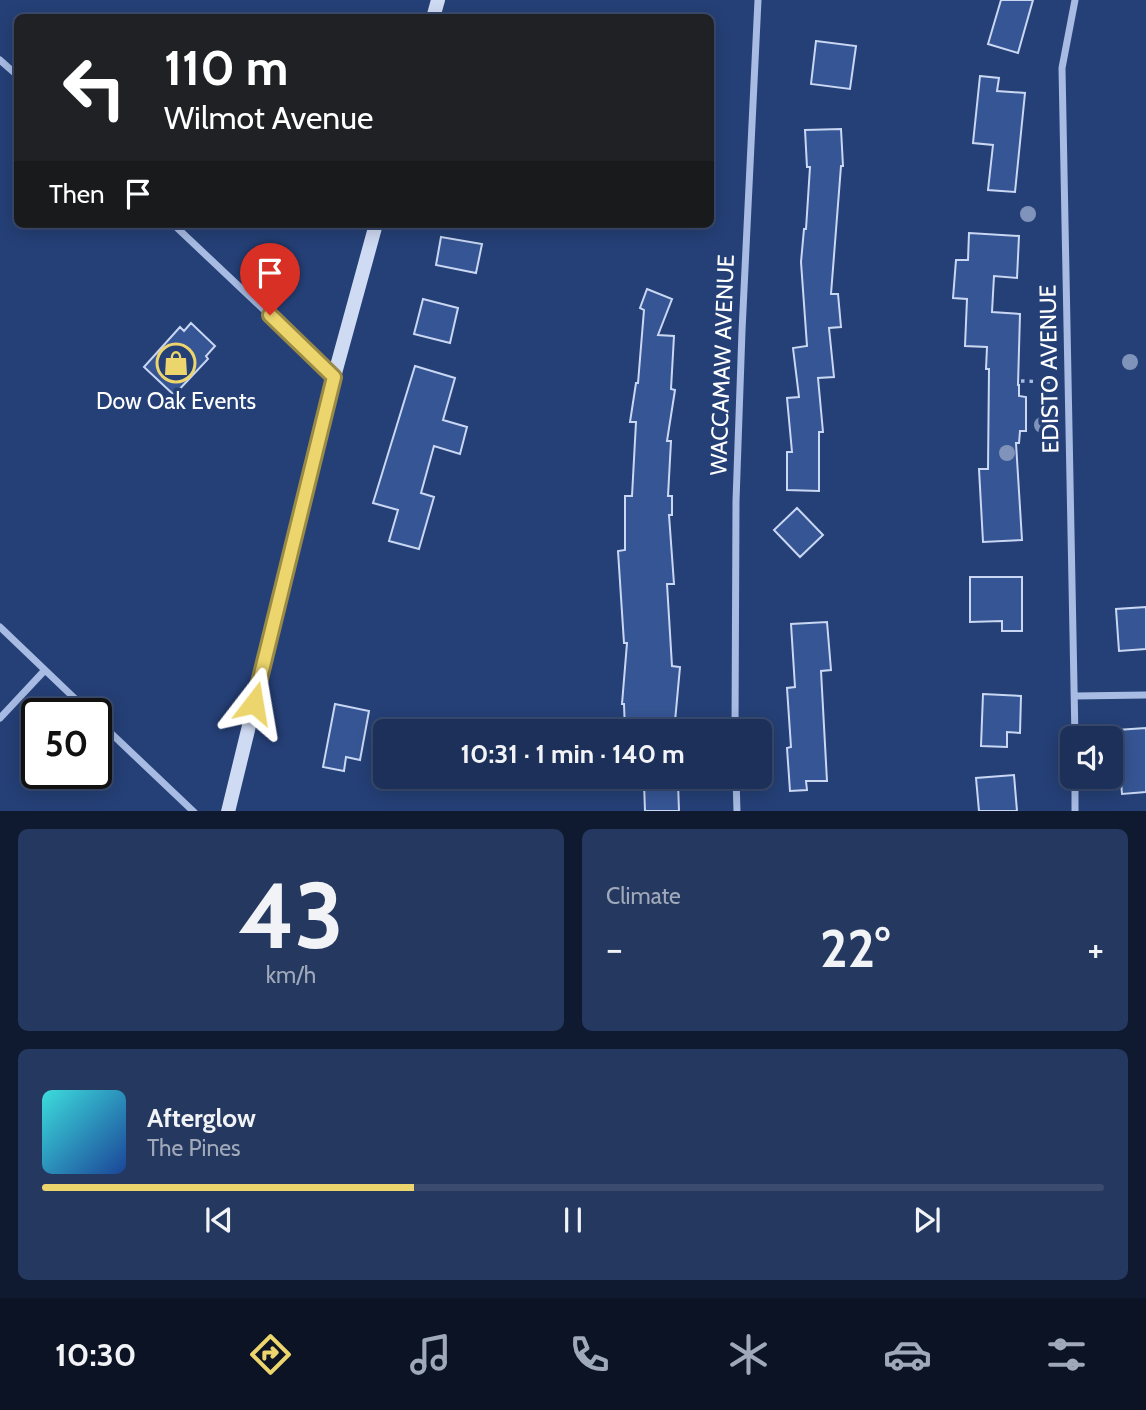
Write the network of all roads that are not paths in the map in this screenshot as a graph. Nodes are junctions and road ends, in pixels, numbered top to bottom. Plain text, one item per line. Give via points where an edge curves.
1 (758, 0) edge
2 (1075, 0) edge
3 (0, 60) edge
4 (14, 72) edge
5 (177, 228) edge
6 (375, 228) edge
7 (334, 377) junction
8 (0, 627) edge
9 (45, 670) junction
10 (1146, 695) edge
11 (1075, 696) junction
12 (74, 698) edge
13 (0, 718) edge
14 (736, 719) edge
15 (1075, 726) edge
16 (112, 734) edge
17 (736, 789) edge
18 (1075, 789) edge
19 (194, 811) edge
20 (228, 811) edge
21 (737, 811) edge
22 (1075, 811) edge

1 - 14 street, WACCAMAW AVENUE via 736,501
2 - 11 street, EDISTO AVENUE via 1062,68
3 - 4 street
5 - 7 street
6 - 7 main road
7 - 20 main road
8 - 9 street
9 - 12 street
9 - 13 street
10 - 11 street
11 - 15 street, EDISTO AVENUE
16 - 19 street
17 - 21 street
18 - 22 street

